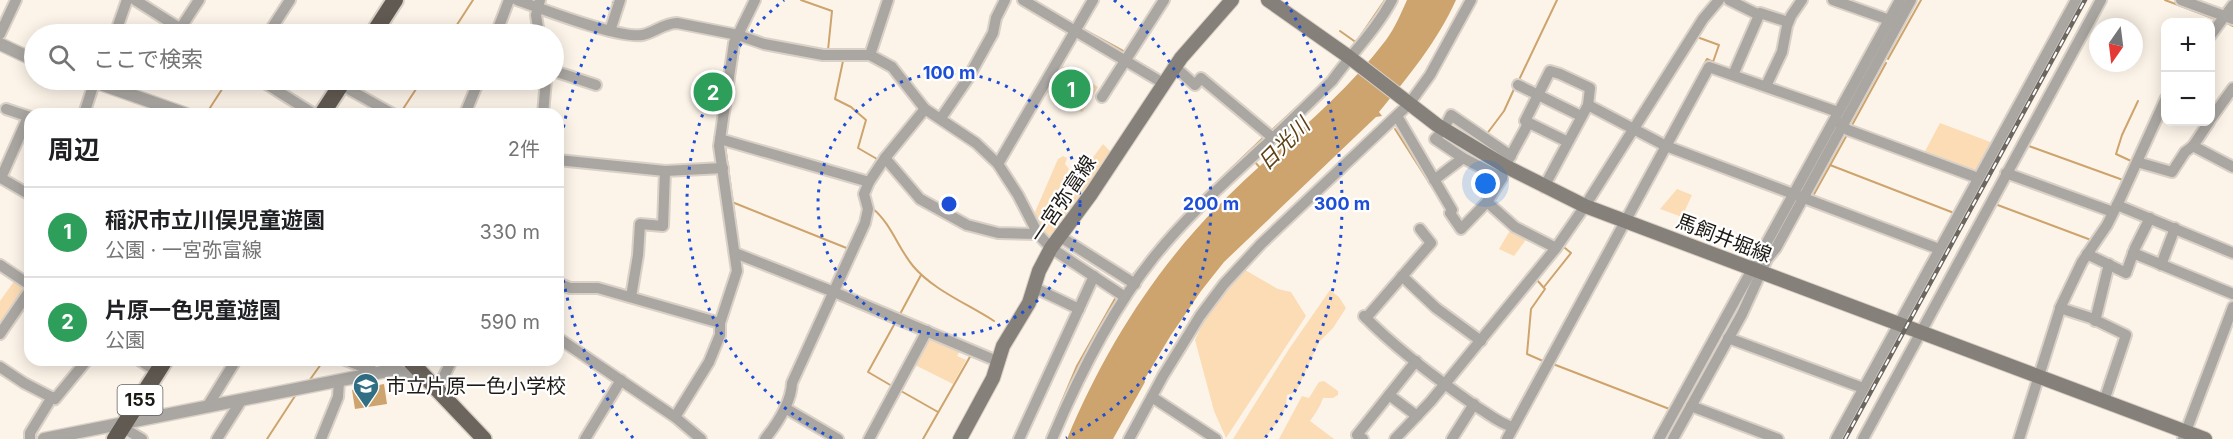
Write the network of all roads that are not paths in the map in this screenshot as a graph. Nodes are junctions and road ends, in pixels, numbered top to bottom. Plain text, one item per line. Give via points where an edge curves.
1 (16, 0) edge
2 (127, 0) edge
3 (135, 0) edge
4 (199, 0) edge
5 (290, 0) edge
6 (395, 0) edge
7 (509, 0) edge
8 (517, 0) edge
9 (620, 0) edge
10 (755, 0) edge
11 (888, 0) edge
12 (1005, 0) edge
13 (1023, 0) edge
14 (1093, 0) edge
15 (1164, 0) edge
16 (1232, 0) edge
17 (1268, 0) edge
18 (1392, 0) edge
19 (1471, 0) edge
20 (1719, 0) edge
21 (1729, 0) edge
22 (1802, 0) edge
23 (1833, 0) edge
24 (1900, 0) edge
25 (1911, 0) edge
26 (2076, 0) edge
27 (2101, 0) edge
28 (2181, 0) edge
29 (539, 4) edge
30 (2233, 5) edge
31 (1759, 15) junction
32 (2229, 18) edge
33 (1788, 22) junction
34 (1894, 22) junction
35 (119, 24) edge
36 (172, 24) edge
37 (188, 24) edge
38 (274, 24) edge
39 (379, 24) edge
40 (500, 24) edge
41 (537, 24) edge
42 (1075, 30) junction
43 (610, 31) junction
44 (2215, 32) edge
45 (0, 34) edge
46 (738, 35) junction
47 (0, 44) edge
48 (24, 55) edge
49 (870, 55) junction
50 (1350, 59) junction
51 (1126, 60) junction
52 (1174, 66) junction
53 (564, 74) edge
54 (1733, 75) junction
55 (1163, 83) junction
56 (596, 85) dead end
57 (1518, 85) dead end
58 (1766, 86) junction
59 (2233, 88) edge
60 (90, 90) edge
61 (120, 90) edge
62 (276, 90) edge
63 (337, 90) edge
64 (355, 90) edge
65 (475, 90) edge
66 (545, 90) edge
67 (1538, 95) junction
68 (1102, 97) dead end
69 (1406, 102) junction
70 (1588, 105) junction
71 (86, 108) edge
72 (170, 108) edge
73 (304, 108) edge
74 (326, 108) edge
75 (383, 108) edge
76 (467, 108) edge
77 (544, 108) edge
78 (6, 109) dead end
79 (925, 109) junction
80 (2161, 109) edge
81 (2215, 114) edge
82 (24, 115) edge
83 (1397, 116) junction
84 (1581, 116) junction
85 (941, 118) junction
86 (1838, 119) junction
87 (1448, 121) dead end
88 (1528, 124) junction
89 (2207, 126) edge
90 (24, 128) edge
91 (1632, 129) junction
92 (1438, 136) dead end
93 (1273, 138) junction
94 (720, 140) junction
95 (1568, 142) junction
96 (1666, 146) junction
97 (2193, 146) junction
98 (885, 158) junction
99 (1463, 158) junction
100 (564, 161) edge
101 (2136, 162) junction
102 (998, 164) junction
103 (1506, 167) junction
104 (2233, 167) edge
105 (723, 168) junction
106 (665, 171) junction
107 (2006, 172) junction
108 (1, 178) edge
109 (1978, 178) junction
110 (1434, 180) junction
111 (869, 182) junction
112 (1544, 187) junction
113 (24, 188) edge
114 (1799, 195) junction
115 (1487, 202) junction
116 (1586, 206) junction
117 (2115, 209) junction
118 (2150, 219) junction
119 (1624, 221) junction
120 (2175, 228) junction
121 (1419, 229) dead end
122 (1038, 234) junction
123 (1059, 236) junction
124 (1051, 248) junction
125 (1556, 248) junction
126 (1940, 249) junction
127 (735, 253) junction
128 (2133, 253) junction
129 (2233, 253) edge
130 (2087, 254) junction
131 (2109, 264) junction
132 (2161, 265) junction
133 (0, 266) edge
134 (1757, 271) junction
135 (1094, 276) junction
136 (1402, 276) junction
137 (24, 281) edge
138 (1135, 284) junction
139 (564, 286) edge
140 (1035, 288) junction
141 (834, 292) junction
142 (2233, 294) edge
143 (631, 297) junction
144 (1125, 297) junction
145 (24, 299) edge
146 (2233, 307) edge
147 (2060, 308) junction
148 (1079, 309) junction
149 (2095, 321) junction
150 (720, 323) junction
151 (1898, 324) junction
152 (927, 331) junction
153 (1921, 332) junction
154 (0, 334) edge
155 (1728, 339) junction
156 (1481, 341) junction
157 (564, 342) edge
158 (998, 361) junction
159 (1416, 361) junction
160 (82, 366) edge
161 (162, 366) edge
162 (232, 366) edge
163 (361, 366) edge
164 (414, 366) edge
165 (449, 366) edge
166 (0, 367) edge
167 (374, 374) junction
168 (2038, 376) junction
169 (423, 377) junction
170 (621, 380) junction
171 (339, 381) junction
172 (1446, 384) junction
173 (1863, 388) junction
174 (437, 390) junction
175 (1389, 395) junction
176 (52, 397) junction
177 (1152, 397) junction
178 (241, 401) junction
179 (2104, 401) junction
180 (1474, 404) junction
181 (1691, 406) junction
182 (207, 407) junction
183 (785, 408) junction
184 (675, 417) junction
185 (1417, 417) junction
186 (1514, 427) junction
187 (121, 429) edge
188 (2184, 435) edge
189 (30, 439) edge
190 (44, 439) edge
191 (142, 439) edge
192 (217, 439) edge
193 (321, 439) edge
194 (484, 439) edge
195 (585, 439) edge
196 (701, 439) edge
197 (765, 439) edge
198 (838, 439) edge
199 (869, 439) edge
200 (960, 439) edge
201 (1019, 439) edge
202 (1052, 439) edge
203 (1129, 439) edge
204 (1216, 439) edge
205 (1363, 439) edge
206 (1395, 439) edge
207 (1452, 439) edge
208 (1507, 439) edge
209 (1659, 439) edge
210 (1673, 439) edge
211 (1778, 439) edge
212 (1836, 439) edge
213 (1863, 439) edge
214 (2019, 439) edge
215 (2205, 439) edge

1 - 45 street
2 - 35 street
3 - 36 street
4 - 37 street
5 - 38 street
6 - 39 highway
7 - 40 street
8 - 29 street
9 - 43 street
10 - 46 street
11 - 49 street
12 - 85 street via 968,80
13 - 42 street
14 - 42 street
15 - 51 street
16 - 52 main road, 一宮弥富線
17 - 50 main road, 馬飼井堀線
18 - 50 street
19 - 69 street via 1430,75
20 - 91 street
21 - 31 street
22 - 33 street
23 - 34 street
24 - 34 street
25 - 34 street
26 - 109 street
27 - 107 street
28 - 32 street
29 - 41 street
29 - 43 street
30 - 32 street
31 - 33 street
31 - 54 street
32 - 44 street
33 - 58 street via 1782,52
34 - 86 street
42 - 51 street
42 - 102 street
43 - 46 street via 641,36 677,23
46 - 49 street via 823,55
46 - 94 street
47 - 48 street
49 - 79 street via 892,68
50 - 69 main road, 馬飼井堀線
50 - 93 street
51 - 55 street
51 - 68 street
52 - 55 main road, 一宮弥富線
52 - 93 street via 1196,86 1201,78
53 - 56 street
54 - 58 street
54 - 96 street via 1709,66
55 - 123 main road, 一宮弥富線
57 - 67 street
58 - 86 street
59 - 81 street
60 - 71 street
61 - 72 street
62 - 73 street
63 - 74 highway
64 - 75 street
65 - 76 street
66 - 77 street
67 - 70 street via 1550,71 1590,88
67 - 84 street
67 - 88 street via 1525,121
69 - 83 street
69 - 103 main road, 馬飼井堀線
70 - 84 street
70 - 91 street
78 - 82 street
79 - 85 street
79 - 98 street
80 - 101 street
83 - 110 street
83 - 177 street via 1224,284 1200,316
84 - 95 street
85 - 102 street
86 - 109 street via 1848,130
86 - 114 street
87 - 103 street via 1451,115
88 - 95 street
88 - 103 street
89 - 97 street
90 - 108 street
91 - 96 street
91 - 116 street
92 - 99 street via 1435,139
93 - 138 street via 1196,209
94 - 105 street
94 - 111 street
95 - 112 street
96 - 114 street
96 - 119 street
97 - 101 street via 2172,172
97 - 104 street
98 - 111 street
98 - 122 street via 920,199 967,225 998,233
99 - 103 street
99 - 110 street
100 - 106 street
101 - 117 street
102 - 122 street
103 - 112 main road, 馬飼井堀線
103 - 115 street
105 - 106 street
105 - 127 street
106 - 143 street via 663,226 640,224
107 - 117 street
107 - 153 street
108 - 113 street
109 - 126 street
110 - 115 street via 1461,229
111 - 141 street via 864,194 868,209 865,223
112 - 116 main road, 馬飼井堀線
114 - 126 street
114 - 134 street via 1776,248
115 - 125 street via 1515,227
116 - 119 main road, 馬飼井堀線
116 - 125 street
117 - 118 street
117 - 130 street
118 - 120 street
118 - 128 street
119 - 134 main road, 馬飼井堀線
119 - 186 street
120 - 129 street
120 - 132 street
121 - 136 street via 1431,243
122 - 124 street
123 - 124 main road, 一宮弥富線
123 - 138 street
124 - 135 street
124 - 140 main road, 一宮弥富線
125 - 156 street
126 - 151 street
127 - 141 street
127 - 150 street via 737,271
128 - 131 street via 2126,273
128 - 132 street
130 - 131 street
130 - 147 street
131 - 149 street
132 - 142 street
133 - 137 street
134 - 151 main road, 馬飼井堀線
134 - 155 street
134 - 209 street
135 - 144 street
135 - 148 street
136 - 156 street via 1436,308
136 - 159 street via 1365,317
138 - 144 street
139 - 143 street via 598,288
140 - 148 street
140 - 158 main road, 一宮弥富線
141 - 152 street
141 - 183 street via 792,383 792,395
143 - 150 street
144 - 202 street via 1070,397
145 - 154 street
146 - 188 street
147 - 149 street
147 - 168 street
148 - 201 street
149 - 179 street via 2126,335
150 - 184 street via 720,335 709,362
151 - 153 main road, 馬飼井堀線
151 - 173 street
152 - 158 street
152 - 199 street
153 - 168 main road, 馬飼井堀線
153 - 213 street
155 - 173 street
155 - 181 street
156 - 172 street
157 - 170 street
158 - 200 main road, 一宮弥富線
159 - 172 street
159 - 175 street
160 - 176 street via 55,399
161 - 187 highway, 155
162 - 182 street
163 - 167 street
164 - 169 main road
165 - 174 street
166 - 176 street
167 - 169 street via 392,370
167 - 171 street
168 - 179 main road, 馬飼井堀線
168 - 214 street
169 - 174 main road
170 - 184 street
170 - 195 street
171 - 178 street
171 - 193 street via 338,397
172 - 180 street
172 - 185 street
173 - 212 street
174 - 194 main road
175 - 185 street
175 - 205 street via 1357,435
176 - 189 street
177 - 203 street
177 - 204 street
178 - 182 street
178 - 192 street
179 - 188 main road, 馬飼井堀線
180 - 186 street
180 - 207 street
181 - 210 street
181 - 211 street
182 - 187 street
183 - 197 street
183 - 198 street
184 - 196 street
185 - 206 street
186 - 208 street
187 - 190 street
187 - 191 street
188 - 215 main road, 馬飼井堀線

